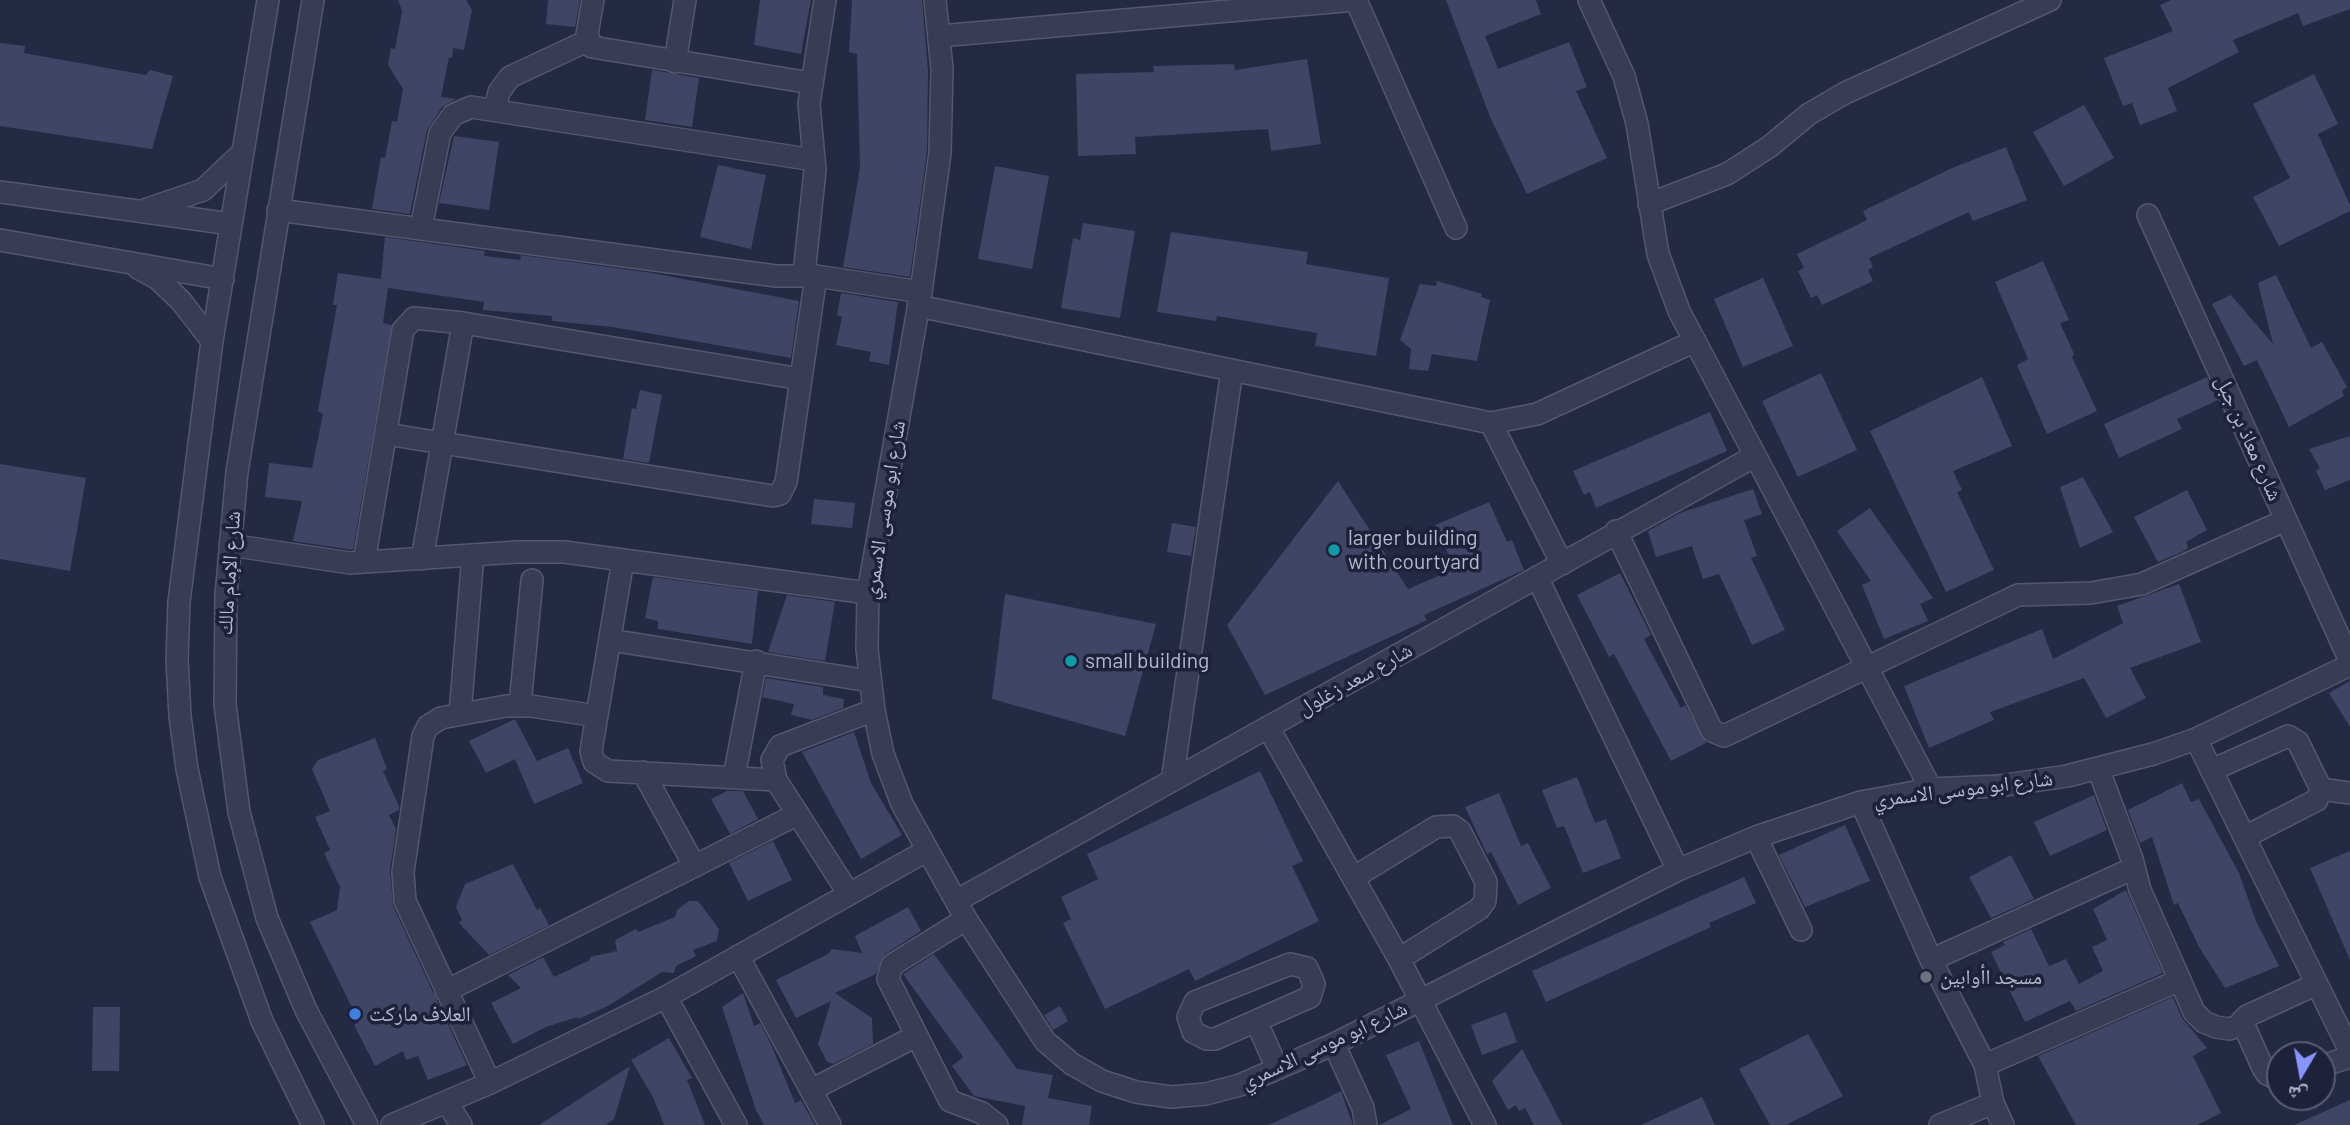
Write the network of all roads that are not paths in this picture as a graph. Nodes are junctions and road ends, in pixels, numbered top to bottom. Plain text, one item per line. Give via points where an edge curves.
1 (268, 0) edge
2 (313, 0) edge
3 (593, 0) edge
4 (685, 0) edge
5 (825, 0) edge
6 (935, 0) edge
7 (1356, 0) edge
8 (1589, 0) edge
9 (2050, 0) edge
10 (939, 36) junction
11 (587, 41) junction
12 (675, 62) junction
13 (811, 83) junction
14 (495, 109) junction
15 (240, 155) junction
16 (814, 160) junction
17 (0, 192) edge
18 (1649, 204) junction
19 (143, 210) junction
20 (278, 210) junction
21 (2148, 215) dead end
22 (232, 224) junction
23 (421, 228) junction
24 (1456, 228) dead end
25 (0, 240) edge
26 (131, 263) junction
27 (810, 275) junction
28 (223, 279) junction
29 (919, 299) junction
30 (463, 323) junction
31 (212, 341) junction
32 (1695, 341) junction
33 (1232, 370) junction
34 (801, 379) junction
35 (1491, 423) junction
36 (386, 434) junction
37 (442, 443) junction
38 (1755, 456) junction
39 (2286, 520) junction
40 (1616, 531) junction
41 (230, 545) junction
42 (473, 555) junction
43 (422, 559) junction
44 (623, 560) junction
45 (364, 562) junction
46 (1562, 564) junction
47 (1537, 578) junction
48 (532, 580) dead end
49 (868, 593) junction
50 (610, 640) junction
51 (756, 661) junction
52 (2350, 663) edge
53 (1866, 666) junction
54 (870, 681) junction
55 (520, 705) junction
56 (874, 710) junction
57 (460, 715) junction
58 (597, 716) junction
59 (1268, 727) junction
60 (2196, 738) junction
61 (2098, 768) junction
62 (2212, 770) junction
63 (643, 772) junction
64 (734, 777) junction
65 (775, 780) junction
66 (1172, 781) junction
67 (1931, 789) junction
68 (2321, 789) junction
69 (2350, 793) edge
70 (1861, 802) junction
71 (798, 814) junction
72 (2245, 836) junction
73 (1756, 838) junction
74 (926, 851) junction
75 (694, 865) junction
76 (2134, 868) junction
77 (1678, 870) junction
78 (1353, 878) junction
79 (849, 894) junction
80 (961, 910) junction
81 (1801, 930) dead end
82 (738, 956) junction
83 (1399, 959) junction
84 (1931, 960) junction
85 (2180, 980) junction
86 (2317, 984) junction
87 (446, 990) junction
88 (666, 997) junction
89 (1421, 1000) junction
90 (1256, 1021) junction
91 (2242, 1025) junction
92 (916, 1037) junction
93 (1334, 1044) junction
94 (2350, 1051) edge
95 (1984, 1065) junction
96 (1277, 1068) junction
97 (2266, 1072) edge
98 (490, 1083) junction
99 (811, 1090) junction
100 (447, 1102) junction
101 (1993, 1103) junction
102 (313, 1125) edge
103 (367, 1125) edge
104 (392, 1125) edge
105 (461, 1125) edge
106 (736, 1125) edge
107 (830, 1125) edge
108 (997, 1125) edge
109 (1366, 1125) edge
110 (1485, 1125) edge
111 (1940, 1125) edge
112 (2003, 1125) edge

1 - 15 street, شارع الإمام مالك
2 - 20 street, شارع الإمام مالك
3 - 11 street
4 - 12 street
5 - 13 street
6 - 10 street, شارع ابو موسى الاسمري
7 - 10 street
7 - 24 street
8 - 18 street via 1624,76 1637,124
9 - 18 street via 1845,93 1727,174
10 - 29 street, شارع ابو موسى الاسمري via 940,153
11 - 12 street via 603,50
11 - 14 street via 510,77 499,92
12 - 13 street
13 - 16 street
14 - 16 street
14 - 23 street via 462,110 443,126
15 - 19 street via 203,190
15 - 22 street, شارع الإمام مالك
16 - 27 street
17 - 19 street
18 - 32 street via 1668,285
19 - 22 street
20 - 23 street
20 - 41 street, شارع الإمام مالك
21 - 39 street, شارع معاذ بن جبل
22 - 28 street, شارع الإمام مالك
23 - 27 street via 776,276
25 - 26 street
26 - 28 street
26 - 31 street via 158,279 181,301
27 - 29 street
27 - 34 street
28 - 31 street, شارع الإمام مالك
29 - 33 street
29 - 49 street, شارع ابو موسى الاسمري
30 - 34 street
30 - 36 street via 420,316 405,325
30 - 37 street
31 - 102 street, شارع الإمام مالك via 179,602 180,716 197,824 214,890 262,1021
32 - 35 street via 1537,414
32 - 38 street
33 - 35 street
33 - 66 street
34 - 37 street via 785,489 773,496
35 - 46 street
36 - 37 street
36 - 45 street
37 - 43 street
38 - 40 street, شارع سعد زغلول
38 - 53 street
39 - 52 street, شارع معاذ بن جبل
39 - 53 street via 2142,584 2091,593 2018,594
40 - 46 street, شارع سعد زغلول
40 - 53 street via 1715,734 1728,735
41 - 45 street
41 - 103 street, شارع الإمام مالك via 225,704 230,759 251,866 267,918 306,1010
42 - 43 street
42 - 44 street via 552,552
42 - 57 street
43 - 45 street
44 - 49 street
44 - 50 street
46 - 47 street, شارع سعد زغلول
47 - 59 street, شارع سعد زغلول
47 - 77 street
48 - 55 street
49 - 54 street, شارع ابو موسى الاسمري
50 - 51 street
50 - 58 street
51 - 54 street
51 - 64 street
52 - 60 street, شارع ابو موسى الاسمري
53 - 67 street
54 - 56 street, شارع ابو موسى الاسمري
55 - 57 street
55 - 58 street
56 - 65 street via 780,746 772,760
56 - 74 street, شارع ابو موسى الاسمري via 883,754
57 - 87 street via 434,721 425,731 403,872 408,911
58 - 63 street via 591,751 594,762 602,770
59 - 66 street, شارع سعد زغلول
59 - 78 street
60 - 61 street, شارع ابو موسى الاسمري
60 - 62 street
61 - 67 street, شارع ابو موسى الاسمري via 1999,786
61 - 76 street
62 - 68 street via 2288,736 2298,742
62 - 72 street
63 - 64 street
63 - 75 street
64 - 65 street
65 - 71 street
66 - 80 street, شارع سعد زغلول
67 - 70 street, شارع ابو موسى الاسمري
68 - 69 street
68 - 72 street via 2317,800
70 - 73 street, شارع ابو موسى الاسمري
70 - 84 street
71 - 75 street
71 - 79 street
72 - 86 street
73 - 77 street, شارع ابو موسى الاسمري
73 - 81 street
74 - 79 street
74 - 80 street, شارع ابو موسى الاسمري
75 - 87 street
76 - 84 street
76 - 85 street
77 - 89 street, شارع ابو موسى الاسمري
78 - 83 street
78 - 83 street via 1436,827 1453,826 1460,831 1486,882 1485,901
79 - 82 street
80 - 92 street, شارع سعد زغلول via 889,972 891,986
80 - 96 street, شارع ابو موسى الاسمري via 1045,1041 1102,1081 1136,1092 1182,1096 1240,1085
82 - 88 street
82 - 99 street
83 - 89 street
84 - 95 street
85 - 91 street via 2194,1012 2204,1021 2229,1029
85 - 95 street
86 - 91 street via 2247,1016
86 - 94 street
87 - 98 street
88 - 98 street
88 - 106 street
89 - 93 street, شارع ابو موسى الاسمري
89 - 110 street
90 - 90 street via 1207,1039 1193,1032 1188,1017 1189,1009 1202,998 1282,965 1307,968 1314,984 1310,998
90 - 96 street
91 - 97 street
92 - 99 street
92 - 108 street via 950,1101 982,1113
93 - 96 street, شارع ابو موسى الاسمري
93 - 109 street
95 - 101 street
98 - 100 street
99 - 107 street
100 - 104 street
100 - 105 street
101 - 111 street
101 - 112 street

